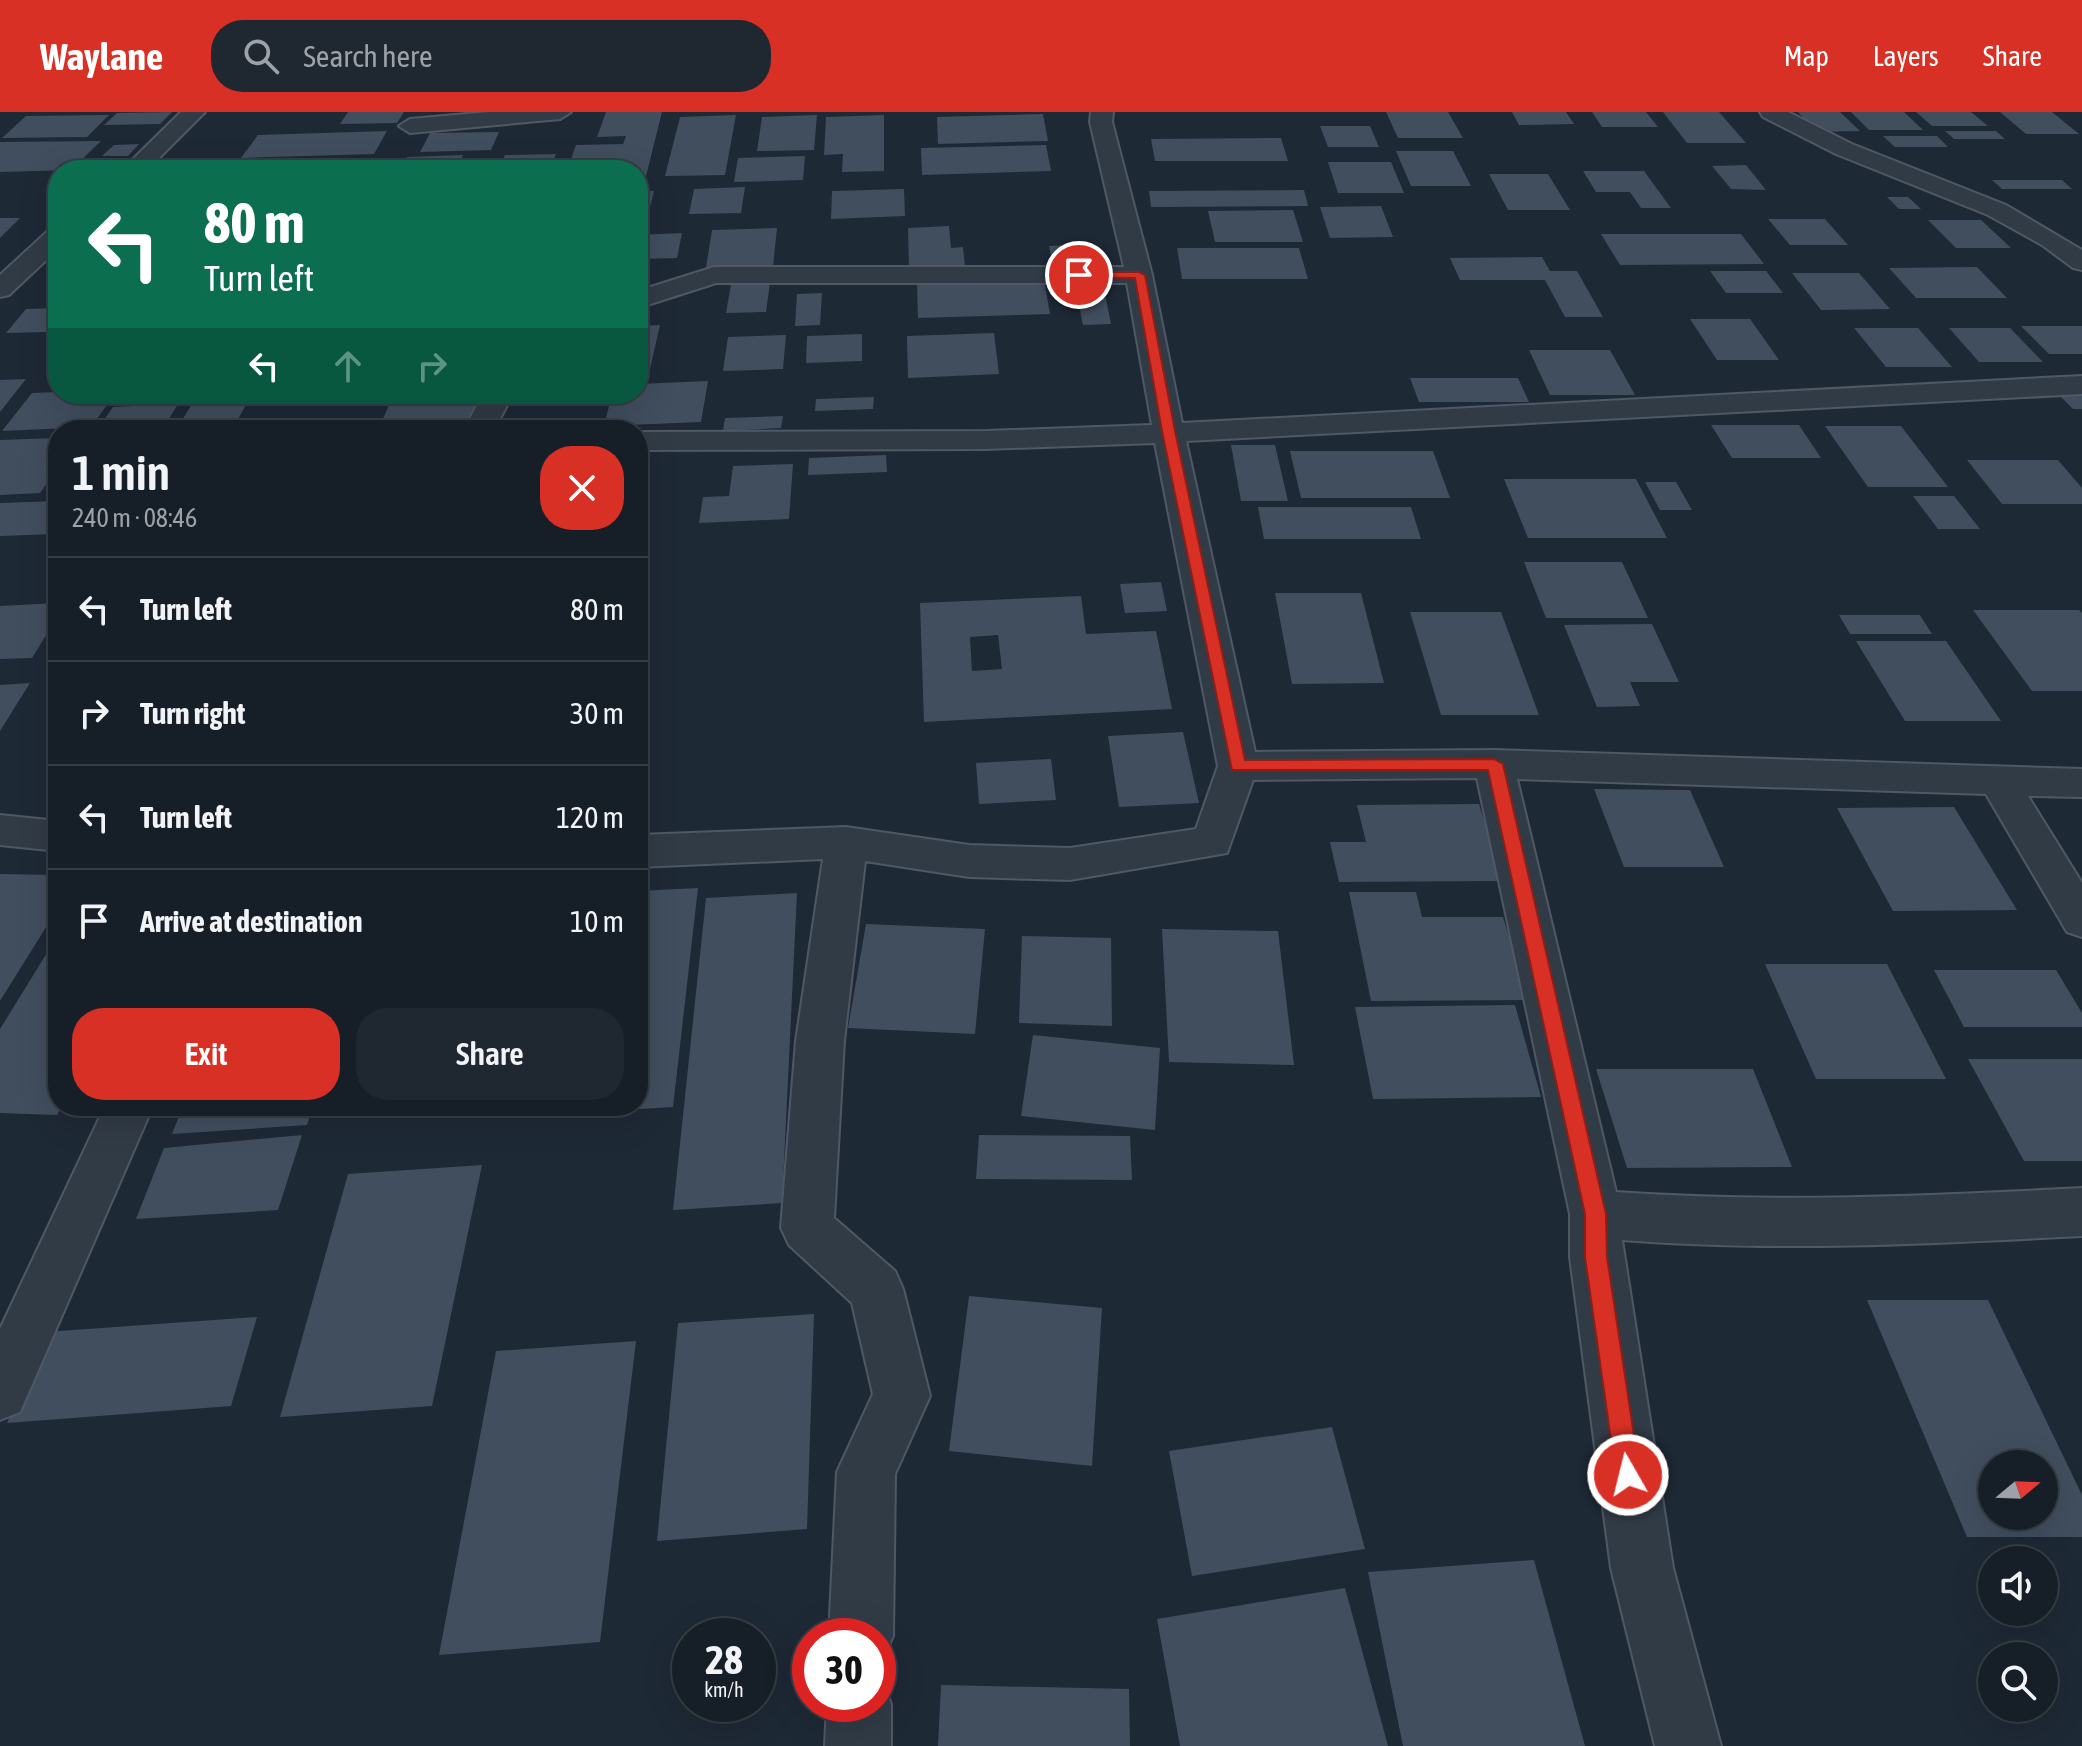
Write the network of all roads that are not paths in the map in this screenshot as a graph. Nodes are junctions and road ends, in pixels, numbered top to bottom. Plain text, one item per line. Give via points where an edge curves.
1 (194, 112) edge
2 (421, 112) edge
3 (560, 112) edge
4 (1102, 112) edge
5 (1771, 112) edge
6 (144, 160) edge
7 (48, 243) edge
8 (30, 258) junction
9 (0, 259) edge
10 (2082, 262) edge
11 (1139, 275) junction
12 (0, 289) edge
13 (648, 297) edge
14 (2082, 385) edge
15 (1168, 431) junction
16 (648, 441) edge
17 (1494, 764) junction
18 (1238, 766) junction
19 (1998, 780) junction
20 (2082, 783) edge
21 (0, 830) edge
22 (48, 835) edge
23 (846, 843) junction
24 (648, 851) edge
25 (2082, 920) edge
26 (124, 1116) edge
27 (2082, 1212) edge
28 (1596, 1214) junction
29 (0, 1392) edge
30 (862, 1618) edge
31 (859, 1722) edge
32 (858, 1746) edge
33 (1688, 1746) edge

1 - 6 street
2 - 3 street via 410,126
4 - 11 street
5 - 10 street via 1844,149 1997,210
7 - 8 street
8 - 9 street
8 - 12 street
11 - 13 street via 714,275
11 - 15 street
14 - 15 street
15 - 16 street via 986,440
15 - 18 street
17 - 18 street
17 - 19 street
17 - 28 street
18 - 23 street via 1212,842 1070,864 969,861
19 - 20 street
19 - 25 street
21 - 22 street
23 - 24 street
23 - 30 street via 820,1041 807,1228 876,1289 902,1396 866,1472
26 - 29 street
27 - 28 street via 1684,1223
28 - 33 street via 1596,1257 1642,1568
31 - 32 street

